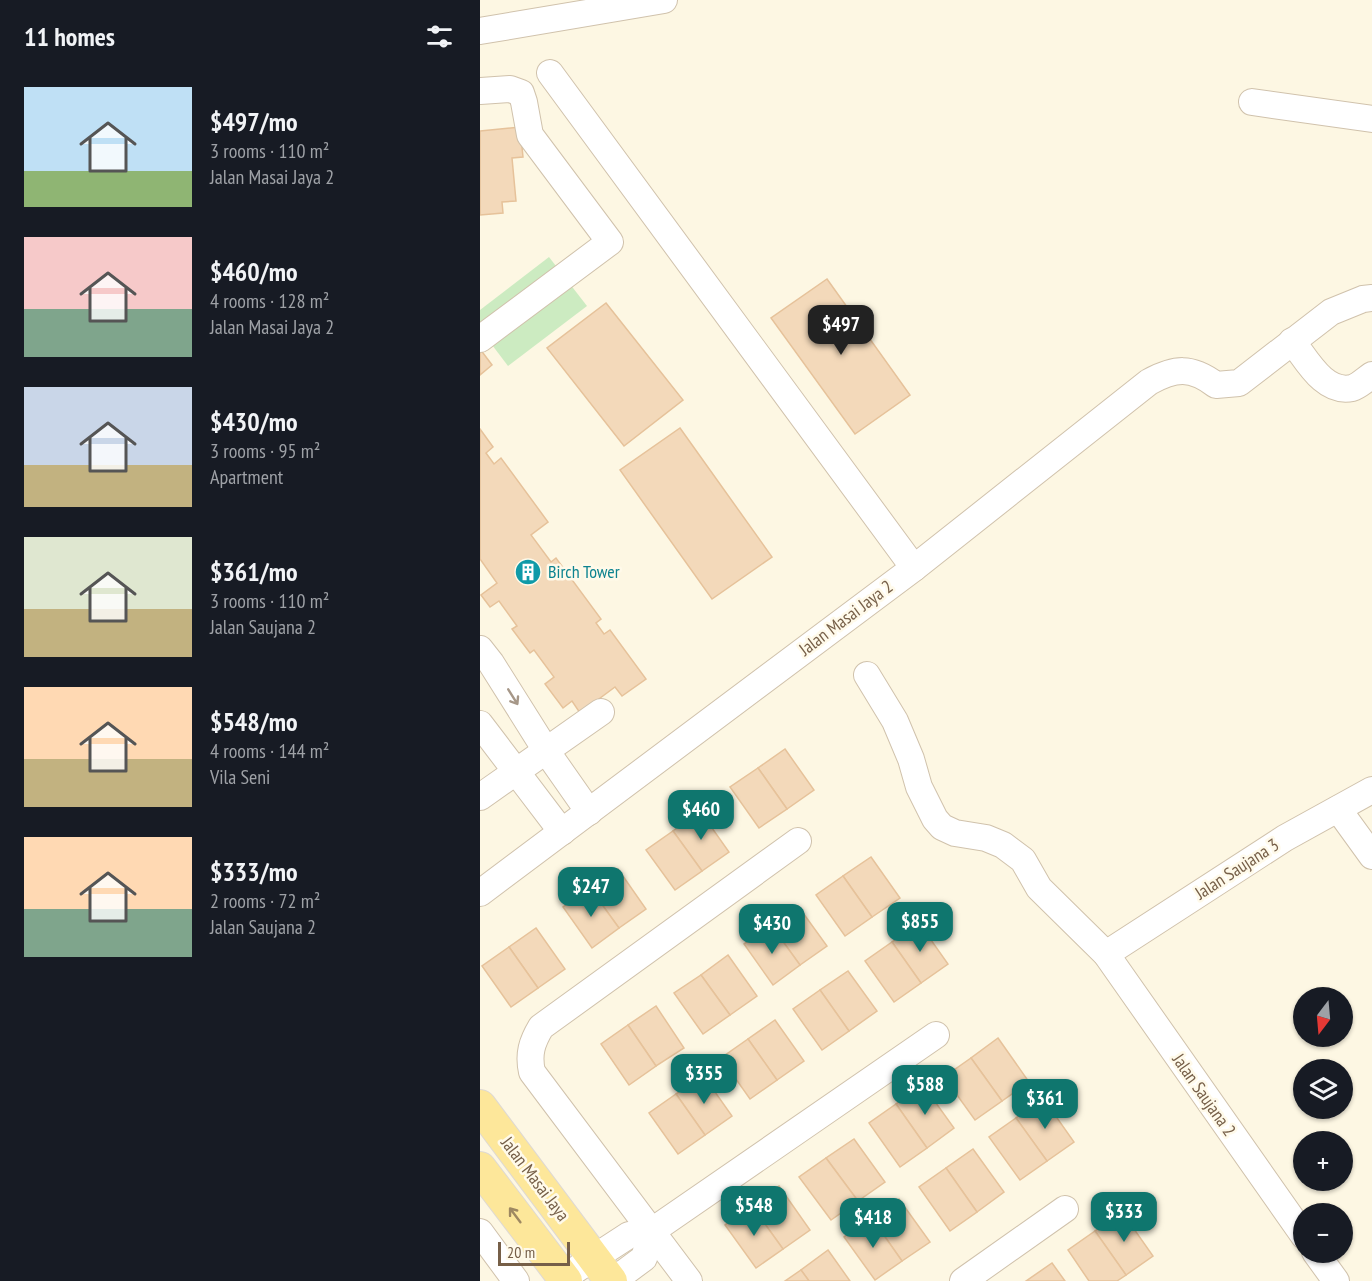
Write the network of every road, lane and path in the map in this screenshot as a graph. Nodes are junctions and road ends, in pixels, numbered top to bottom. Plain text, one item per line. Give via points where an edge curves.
1 (664, 0) edge
2 (480, 31) edge
3 (550, 73) dead end
4 (480, 91) edge
5 (1252, 102) dead end
6 (1372, 119) edge
7 (1372, 298) edge
8 (480, 339) edge
9 (1292, 341) junction
10 (1372, 375) edge
11 (914, 567) junction
12 (480, 649) edge
13 (867, 675) dead end
14 (601, 712) dead end
15 (480, 724) edge
16 (547, 752) junction
17 (517, 772) junction
18 (1372, 790) edge
19 (480, 797) edge
20 (1338, 809) junction
21 (589, 812) junction
22 (562, 832) junction
23 (798, 841) dead end
24 (1372, 856) edge
25 (480, 893) edge
26 (1106, 954) junction
27 (936, 1035) dead end
28 (480, 1106) edge
29 (480, 1168) edge
30 (1065, 1209) dead end
31 (1293, 1220) edge
32 (480, 1232) edge
33 (640, 1233) junction
34 (1323, 1263) edge
35 (606, 1273) edge
36 (564, 1280) edge
37 (516, 1281) edge
38 (688, 1281) edge
39 (963, 1281) edge
40 (1336, 1281) edge

1 - 2 street
3 - 11 street
4 - 8 street via 510,88 520,93 530,135 610,242
5 - 6 street
7 - 9 street via 1331,312
9 - 10 street via 1321,378 1335,388 1354,388
9 - 11 street, Jalan Masai Jaya 2 via 1239,383 1216,385 1204,376 1184,370 1149,382
11 - 21 street, Jalan Masai Jaya 2
12 -> 16 street
13 - 26 street, Jalan Saujana 2 via 895,721 926,804 942,827 994,840 1013,851 1023,860 1039,888
14 - 16 street
15 - 17 street
16 - 17 street
16 - 21 street
17 - 19 street
17 - 22 street
18 - 20 street, Jalan Saujana 3
20 - 24 street
20 - 26 street, Jalan Saujana 3 via 1285,838
21 - 22 street, Jalan Masai Jaya 2
22 - 25 street, Jalan Masai Jaya 2
23 - 33 street via 541,1027 531,1048 532,1071
26 - 31 street, Jalan Saujana 2
27 - 33 street
28 - 35 main road, Jalan Masai Jaya
36 -> 29 main road, Jalan Masai Jaya
30 - 39 street
32 - 37 street
33 - 35 street
33 - 35 street via 644,1258
33 - 38 street
34 - 40 street
35 - 36 street

